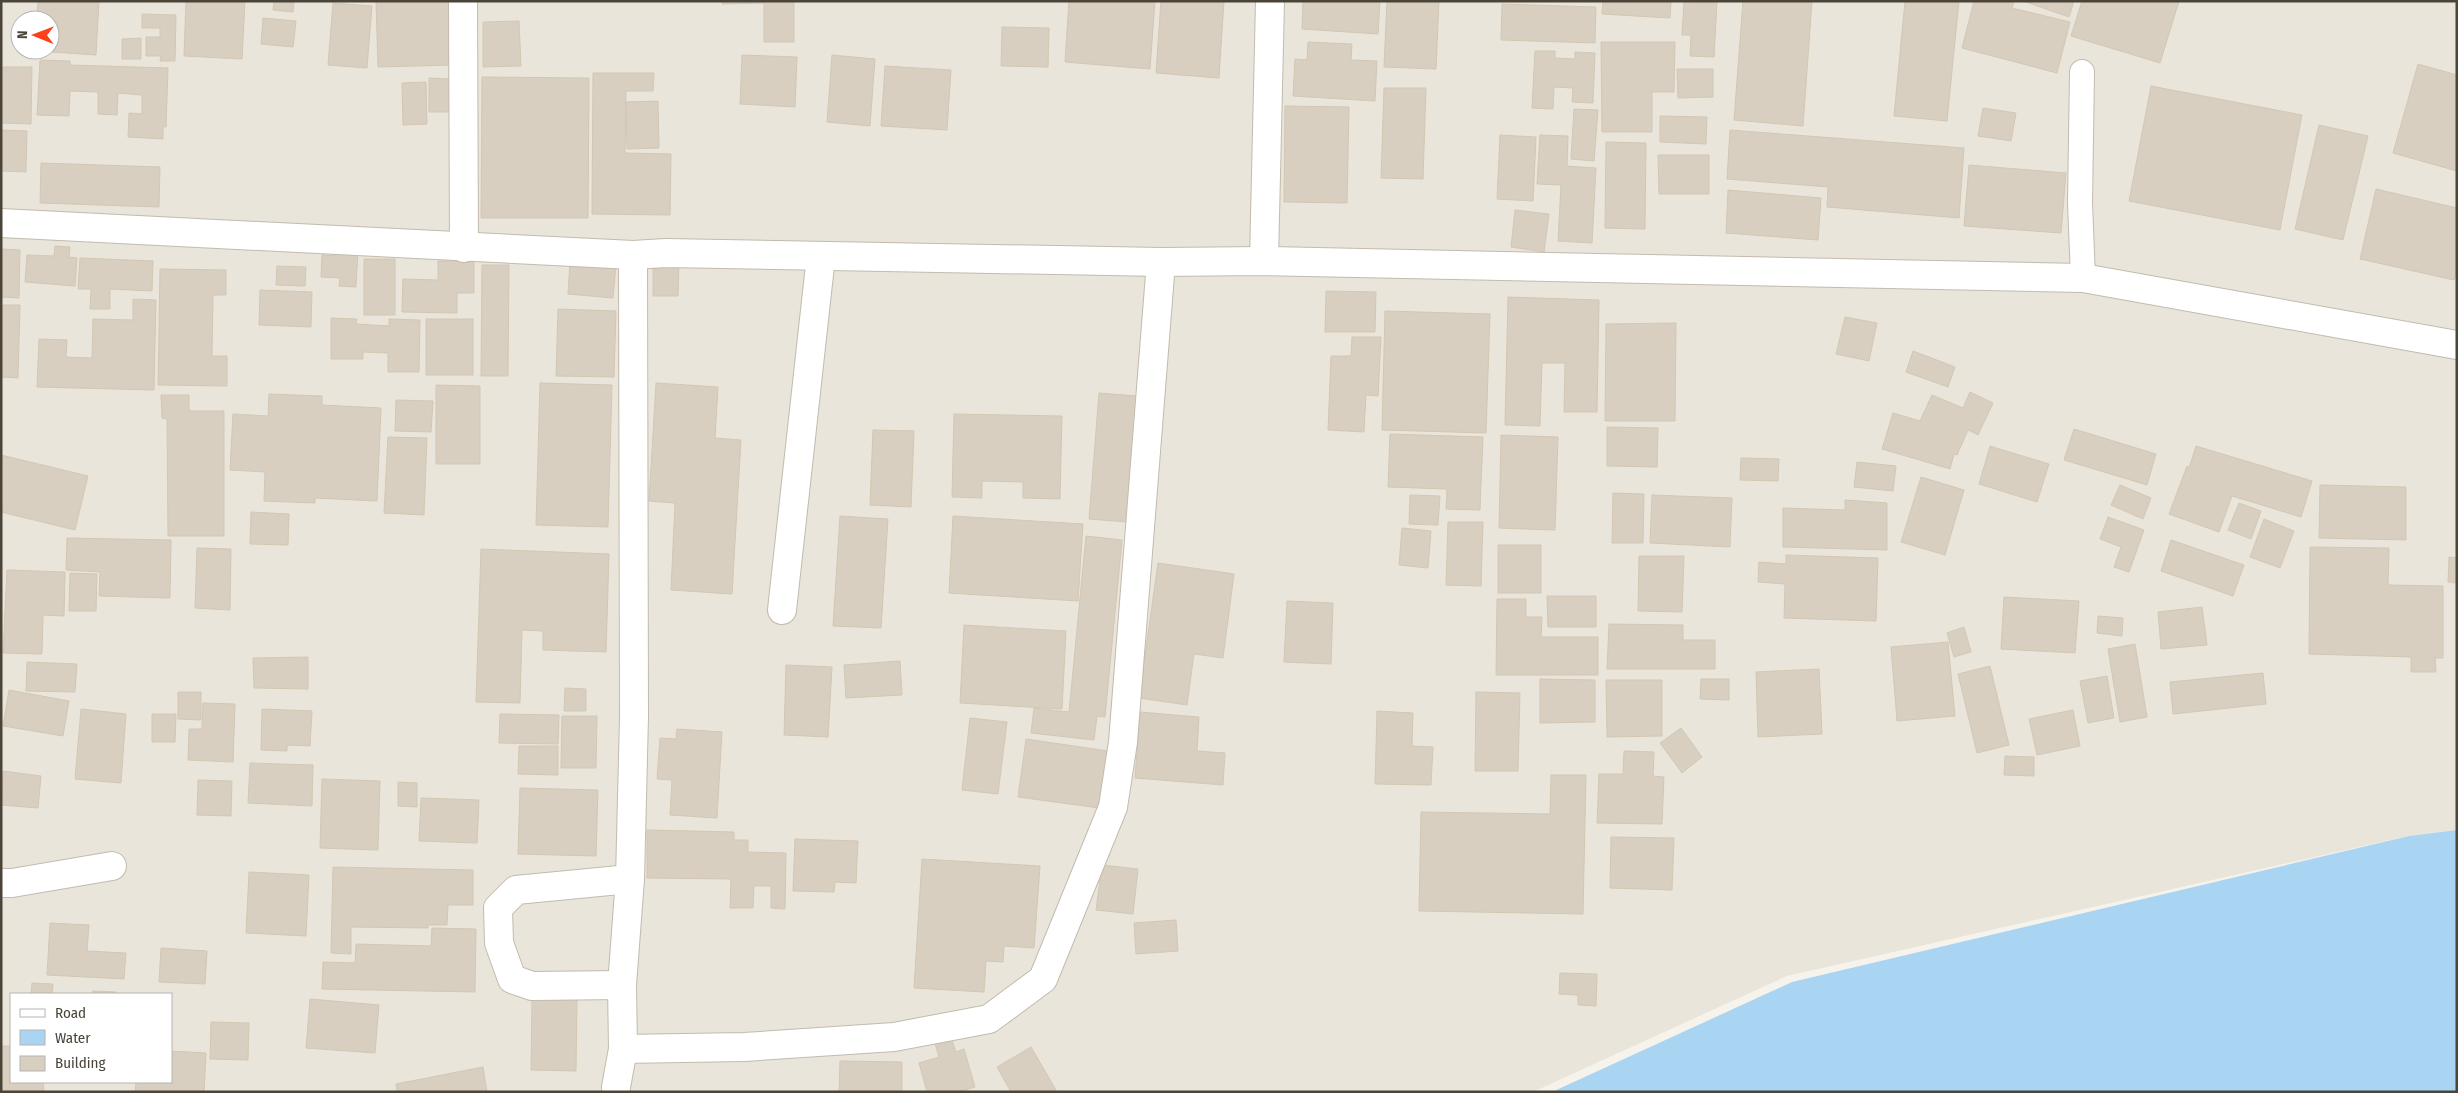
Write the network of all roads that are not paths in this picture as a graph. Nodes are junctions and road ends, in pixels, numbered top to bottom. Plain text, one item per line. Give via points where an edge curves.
1 (463, 1) edge
2 (1270, 1) edge
3 (2082, 72) dead end
4 (1, 223) edge
5 (464, 248) junction
6 (633, 255) junction
7 (820, 256) junction
8 (1264, 261) junction
9 (1161, 262) junction
10 (2083, 278) junction
11 (2457, 345) edge
12 (782, 610) dead end
13 (112, 866) dead end
14 (630, 879) junction
15 (1, 883) edge
16 (622, 985) junction
17 (623, 1049) junction
18 (616, 1087) dead end

1 - 5 street
2 - 8 street
3 - 10 lane via 2080,203
4 - 5 street
5 - 6 street
6 - 7 street
6 - 14 street via 634,717
7 - 9 street
7 - 12 street
8 - 9 street
8 - 10 street
9 - 17 street via 1123,742 1113,807 1043,979 989,1019 894,1037 744,1047
10 - 11 street
13 - 15 street
14 - 16 street
14 - 16 street via 516,890 498,908 498,943 512,979 532,986
16 - 17 street
17 - 18 street

